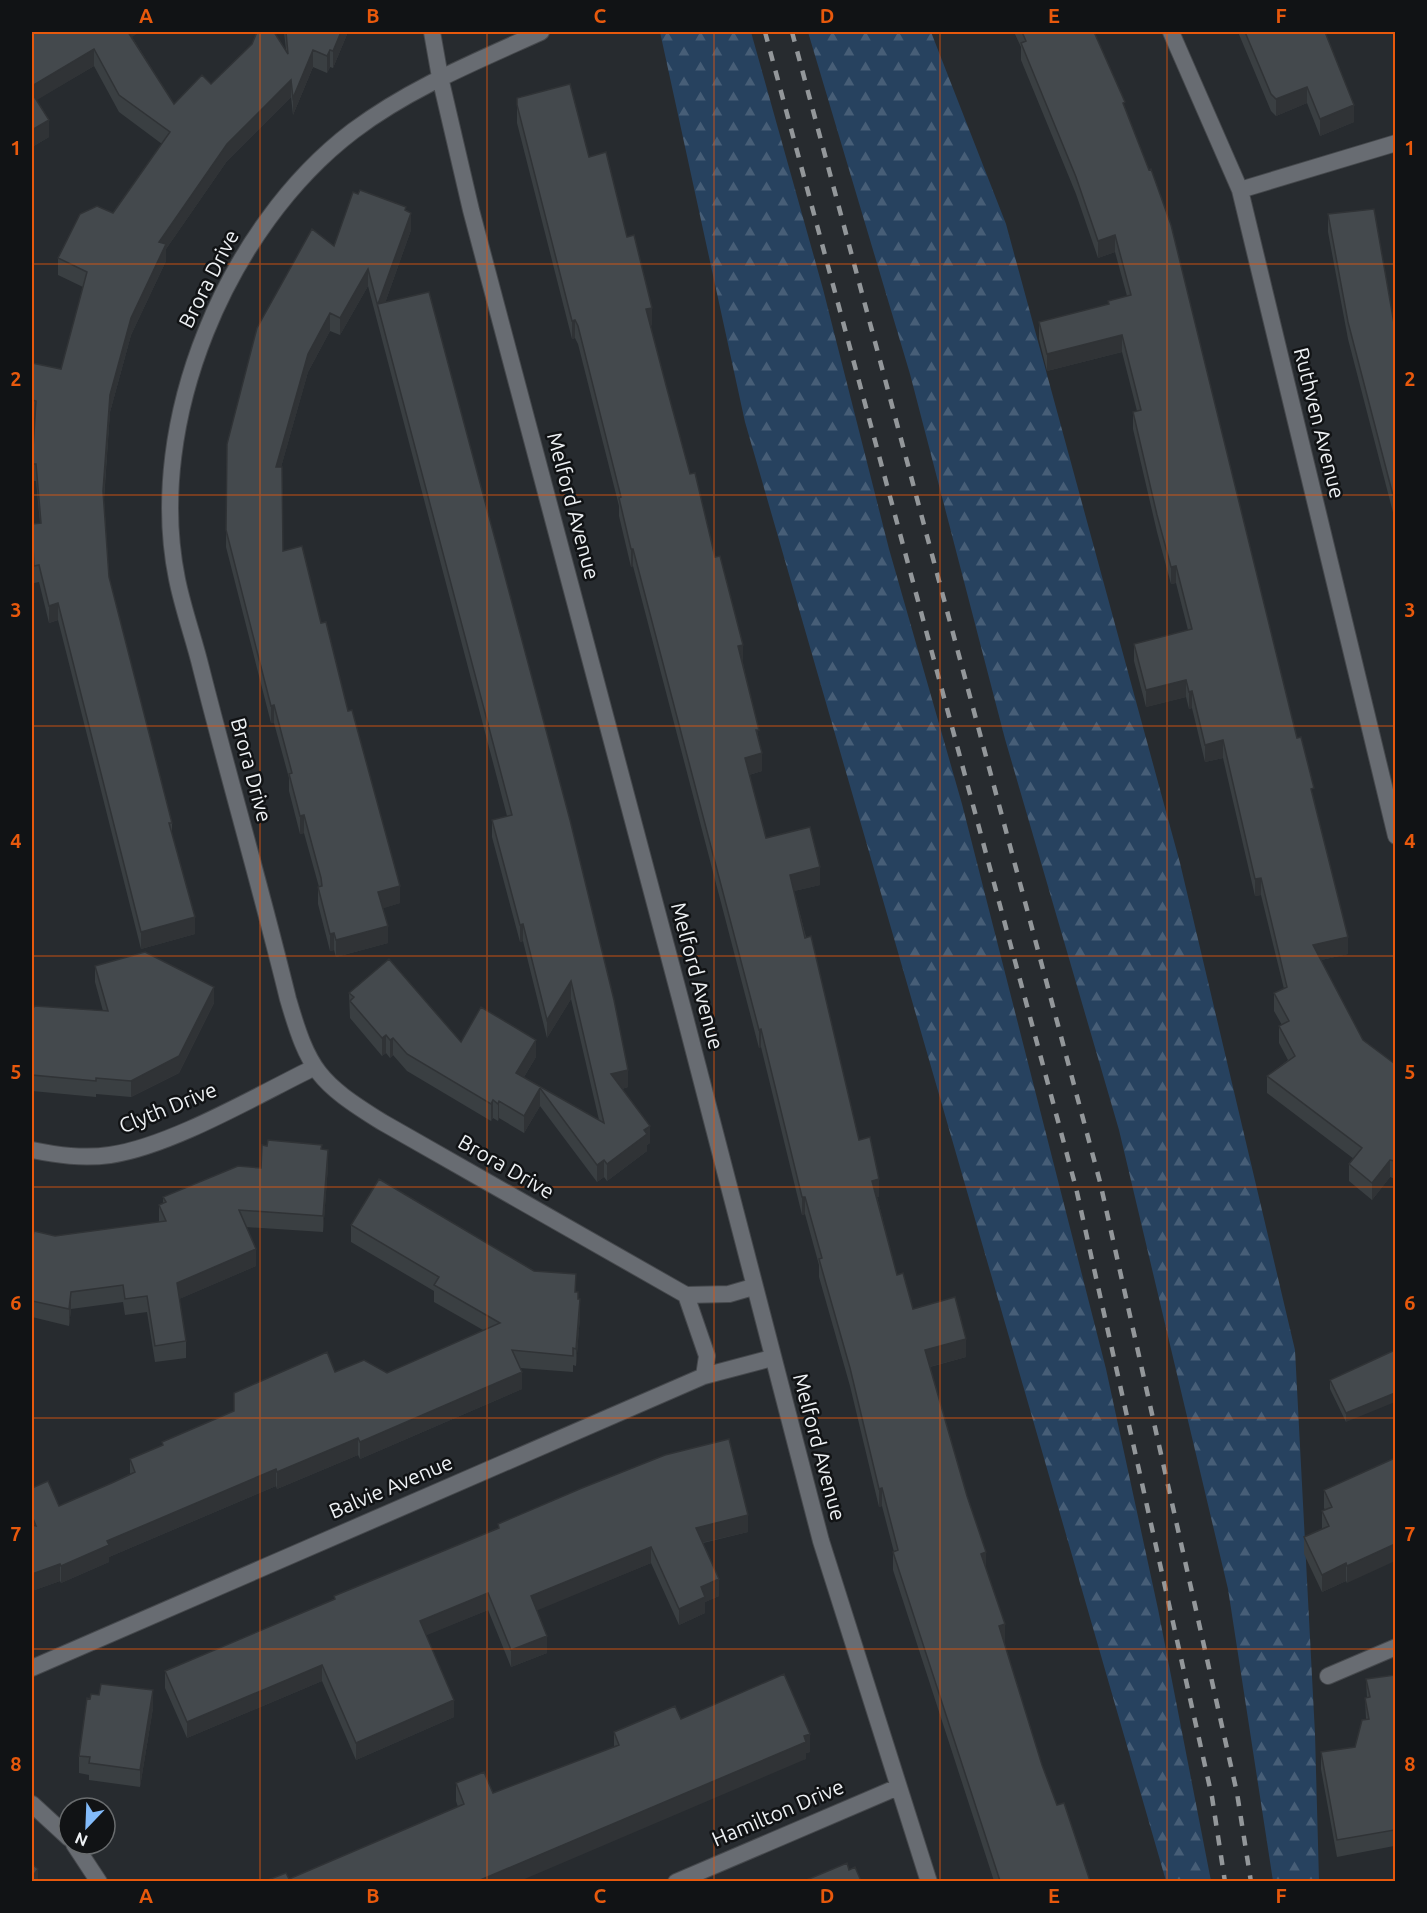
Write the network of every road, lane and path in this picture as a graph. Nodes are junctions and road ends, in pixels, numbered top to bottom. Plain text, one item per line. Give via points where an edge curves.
1 (432, 32) edge
2 (541, 32) edge
3 (1171, 32) edge
4 (440, 77) junction
5 (1395, 143) edge
6 (1240, 190) junction
7 (1395, 836) edge
8 (313, 1068) junction
9 (32, 1150) edge
10 (753, 1287) junction
11 (686, 1295) junction
12 (772, 1358) junction
13 (704, 1376) junction
14 (1395, 1647) edge
15 (32, 1668) edge
16 (1328, 1676) dead end
17 (898, 1787) junction
18 (32, 1804) edge
19 (57, 1827) edge
20 (82, 1856) edge
21 (95, 1874) edge
22 (676, 1881) edge
23 (929, 1881) edge

1 - 4 street, Melford Avenue
2 - 4 street, Brora Drive
3 - 6 street, Ruthven Avenue
4 - 8 street, Brora Drive via 351,132 315,162 263,223 236,268 199,349 186,394 171,486 177,578 288,999
4 - 10 street, Melford Avenue via 471,210
5 - 6 street
6 - 7 street, Ruthven Avenue
8 - 9 street, Clyth Drive via 198,1124 110,1155 65,1156
8 - 11 street, Brora Drive via 340,1095 382,1122
10 - 11 street via 729,1294
10 - 12 street, Melford Avenue
11 - 13 street via 706,1356
12 - 13 street, Balvie Avenue
12 - 17 street, Melford Avenue via 821,1541
13 - 15 street, Balvie Avenue
14 - 16 street
17 - 22 street, Hamilton Drive
17 - 23 street, Melford Avenue
18 - 19 street
20 - 21 street

